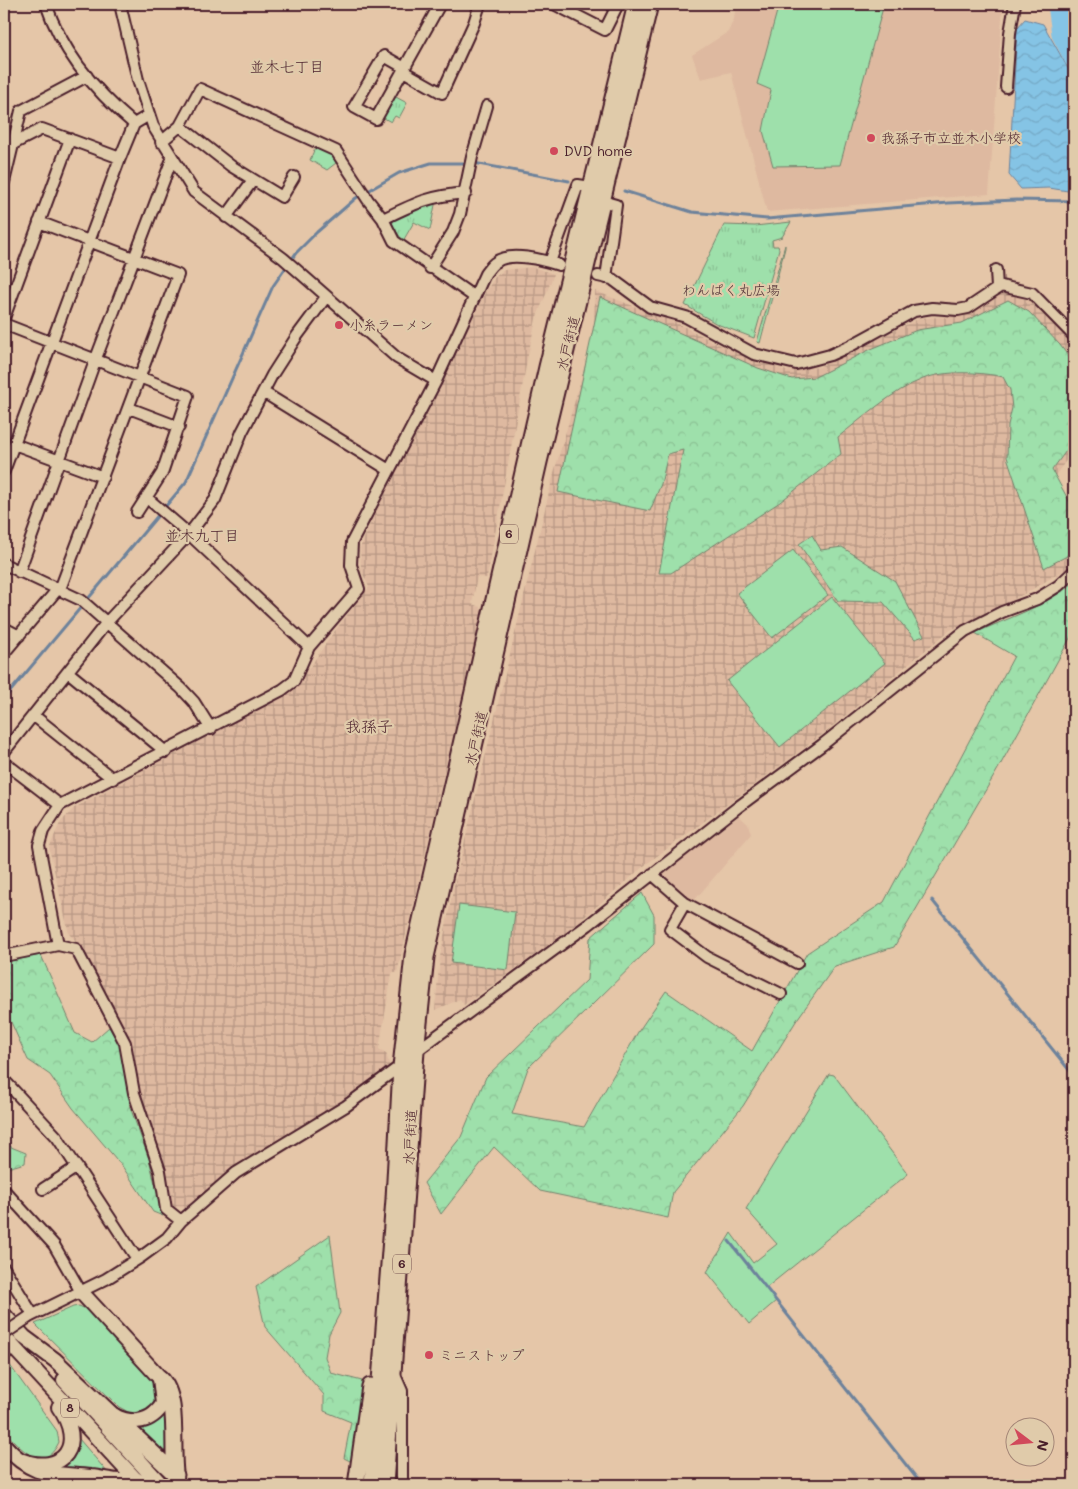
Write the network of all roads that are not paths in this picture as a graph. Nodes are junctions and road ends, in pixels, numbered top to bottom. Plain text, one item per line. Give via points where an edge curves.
1 (46, 4) edge
2 (120, 4) edge
3 (440, 4) edge
4 (480, 4) edge
5 (554, 4) edge
6 (618, 4) edge
7 (636, 4) edge
8 (650, 4) edge
9 (1015, 4) edge
10 (404, 69) junction
11 (86, 76) junction
12 (1006, 87) dead end
13 (487, 106) dead end
14 (149, 115) junction
15 (134, 124) junction
16 (180, 126) junction
17 (70, 139) junction
18 (161, 142) junction
19 (13, 144) junction
20 (120, 158) junction
21 (172, 159) junction
22 (294, 177) dead end
23 (253, 180) junction
24 (4, 182) edge
25 (591, 187) junction
26 (466, 192) junction
27 (602, 201) junction
28 (226, 217) junction
29 (383, 219) junction
30 (39, 222) junction
31 (88, 242) junction
32 (134, 259) junction
33 (430, 268) junction
34 (996, 270) dead end
35 (997, 288) junction
36 (473, 296) junction
37 (326, 298) junction
38 (4, 318) edge
39 (4, 324) edge
40 (1074, 336) edge
41 (51, 343) junction
42 (95, 361) junction
43 (140, 376) junction
44 (436, 381) junction
45 (263, 392) junction
46 (129, 408) junction
47 (179, 427) junction
48 (14, 444) junction
49 (61, 461) junction
50 (389, 470) junction
51 (4, 472) edge
52 (103, 477) junction
53 (147, 498) junction
54 (137, 512) dead end
55 (189, 534) junction
56 (4, 564) edge
57 (1074, 571) edge
58 (19, 572) junction
59 (58, 590) junction
60 (107, 622) junction
61 (4, 628) edge
62 (19, 636) junction
63 (309, 647) junction
64 (4, 653) edge
65 (68, 672) junction
66 (33, 715) junction
67 (211, 729) junction
68 (4, 752) edge
69 (166, 752) junction
70 (4, 762) edge
71 (113, 779) junction
72 (60, 805) junction
73 (652, 874) junction
74 (685, 903) junction
75 (58, 945) junction
76 (4, 956) edge
77 (797, 963) dead end
78 (781, 994) dead end
79 (416, 1051) junction
80 (401, 1067) junction
81 (4, 1080) edge
82 (77, 1167) junction
83 (43, 1189) dead end
84 (4, 1190) edge
85 (394, 1199) junction
86 (181, 1221) junction
87 (137, 1259) junction
88 (4, 1268) edge
89 (81, 1292) junction
90 (4, 1316) edge
91 (31, 1316) junction
92 (4, 1336) edge
93 (19, 1354) junction
94 (394, 1372) junction
95 (160, 1378) junction
96 (111, 1421) junction
97 (4, 1445) edge
98 (20, 1460) junction
99 (176, 1479) edge
100 (386, 1482) edge
101 (138, 1483) edge
102 (118, 1484) edge
103 (161, 1485) edge
104 (186, 1485) edge
105 (356, 1485) edge
106 (372, 1485) edge
107 (402, 1485) edge

1 - 11 street via 68,52
2 - 14 street
3 - 10 street
4 - 10 street via 442,93
5 - 6 street via 605,30
7 - 25 highway, 水戸街道 / 6
8 - 27 highway, 水戸街道 / 6
9 - 12 street
10 - 10 street via 376,119 354,107 384,56
11 - 15 street
11 - 19 street via 21,111
13 - 26 street
14 - 15 street
14 - 18 street
15 - 20 street
16 - 18 street
16 - 23 street
16 - 29 street via 200,89 336,151
17 - 19 street via 42,129
17 - 20 street
17 - 30 street
18 - 21 street
19 - 24 street
20 - 31 street
21 - 28 street via 194,192
21 - 32 street
22 - 23 street via 282,197
23 - 28 street
25 - 36 street via 578,185 554,263 526,257 496,261
25 - 80 highway, 水戸街道 / 6 via 418,928
26 - 29 street via 418,201
26 - 33 street via 453,232
27 - 35 street via 616,206 602,277 612,279 650,306 686,317 754,354 796,364 830,355 914,311 968,308
27 - 79 highway, 水戸街道 / 6 via 431,932
28 - 37 street via 287,262
29 - 33 street via 394,241
30 - 31 street
30 - 38 street
31 - 32 street
31 - 41 street
32 - 42 street
32 - 43 street via 178,275
33 - 36 street
34 - 35 street
35 - 40 street via 1005,286 1032,292
36 - 44 street
37 - 44 street via 397,358
37 - 45 street via 297,336
39 - 41 street
41 - 42 street
41 - 48 street
42 - 43 street
42 - 49 street
43 - 46 street
43 - 47 street via 188,396
44 - 50 street
45 - 50 street
45 - 55 street via 238,441 215,500
46 - 47 street
46 - 52 street
47 - 53 street via 162,473
48 - 49 street
48 - 51 street
49 - 52 street
49 - 58 street
50 - 63 street via 352,542 351,565 359,589
52 - 59 street
53 - 54 street
53 - 55 street
55 - 60 street
55 - 63 street
56 - 58 street
57 - 73 street via 1037,599 965,631
58 - 59 street
59 - 60 street via 81,600
59 - 62 street
60 - 65 street
60 - 67 street via 181,688
61 - 62 street
62 - 64 street
63 - 67 street via 294,681
65 - 66 street
65 - 69 street
66 - 68 street
66 - 71 street
67 - 69 street
69 - 71 street
70 - 72 street
71 - 72 street
72 - 75 street via 38,845
73 - 74 street
73 - 79 street via 530,969
74 - 77 street
74 - 78 street via 670,929 707,957
75 - 76 street
75 - 86 street via 76,949 125,1043 134,1093 160,1170 166,1209
79 - 80 street
79 - 94 highway, 水戸街道 / 6
80 - 85 highway, 水戸街道 / 6
80 - 86 street via 346,1106 236,1174
81 - 82 street via 57,1137
82 - 83 street
82 - 87 street
84 - 89 street via 54,1245
85 - 105 highway via 380,1253 370,1394
85 - 106 highway, 水戸街道 / 6
86 - 87 street via 167,1238
87 - 89 street
88 - 91 street
89 - 91 street
89 - 95 main road
90 - 96 main road, 8
91 - 92 street, bridge
92 - 93 main road, 8
93 - 98 main road via 69,1421 72,1437 64,1456 55,1463 34,1466
93 - 101 main road, 8
94 - 100 highway, 水戸街道 / 6
94 - 107 street via 402,1391
95 - 96 main road via 163,1404 154,1416 140,1422
95 - 99 highway via 166,1384 172,1409
96 - 99 highway
96 - 103 highway
97 - 98 main road
98 - 102 main road via 42,1473 94,1477
99 - 104 highway
101 - 102 main road

